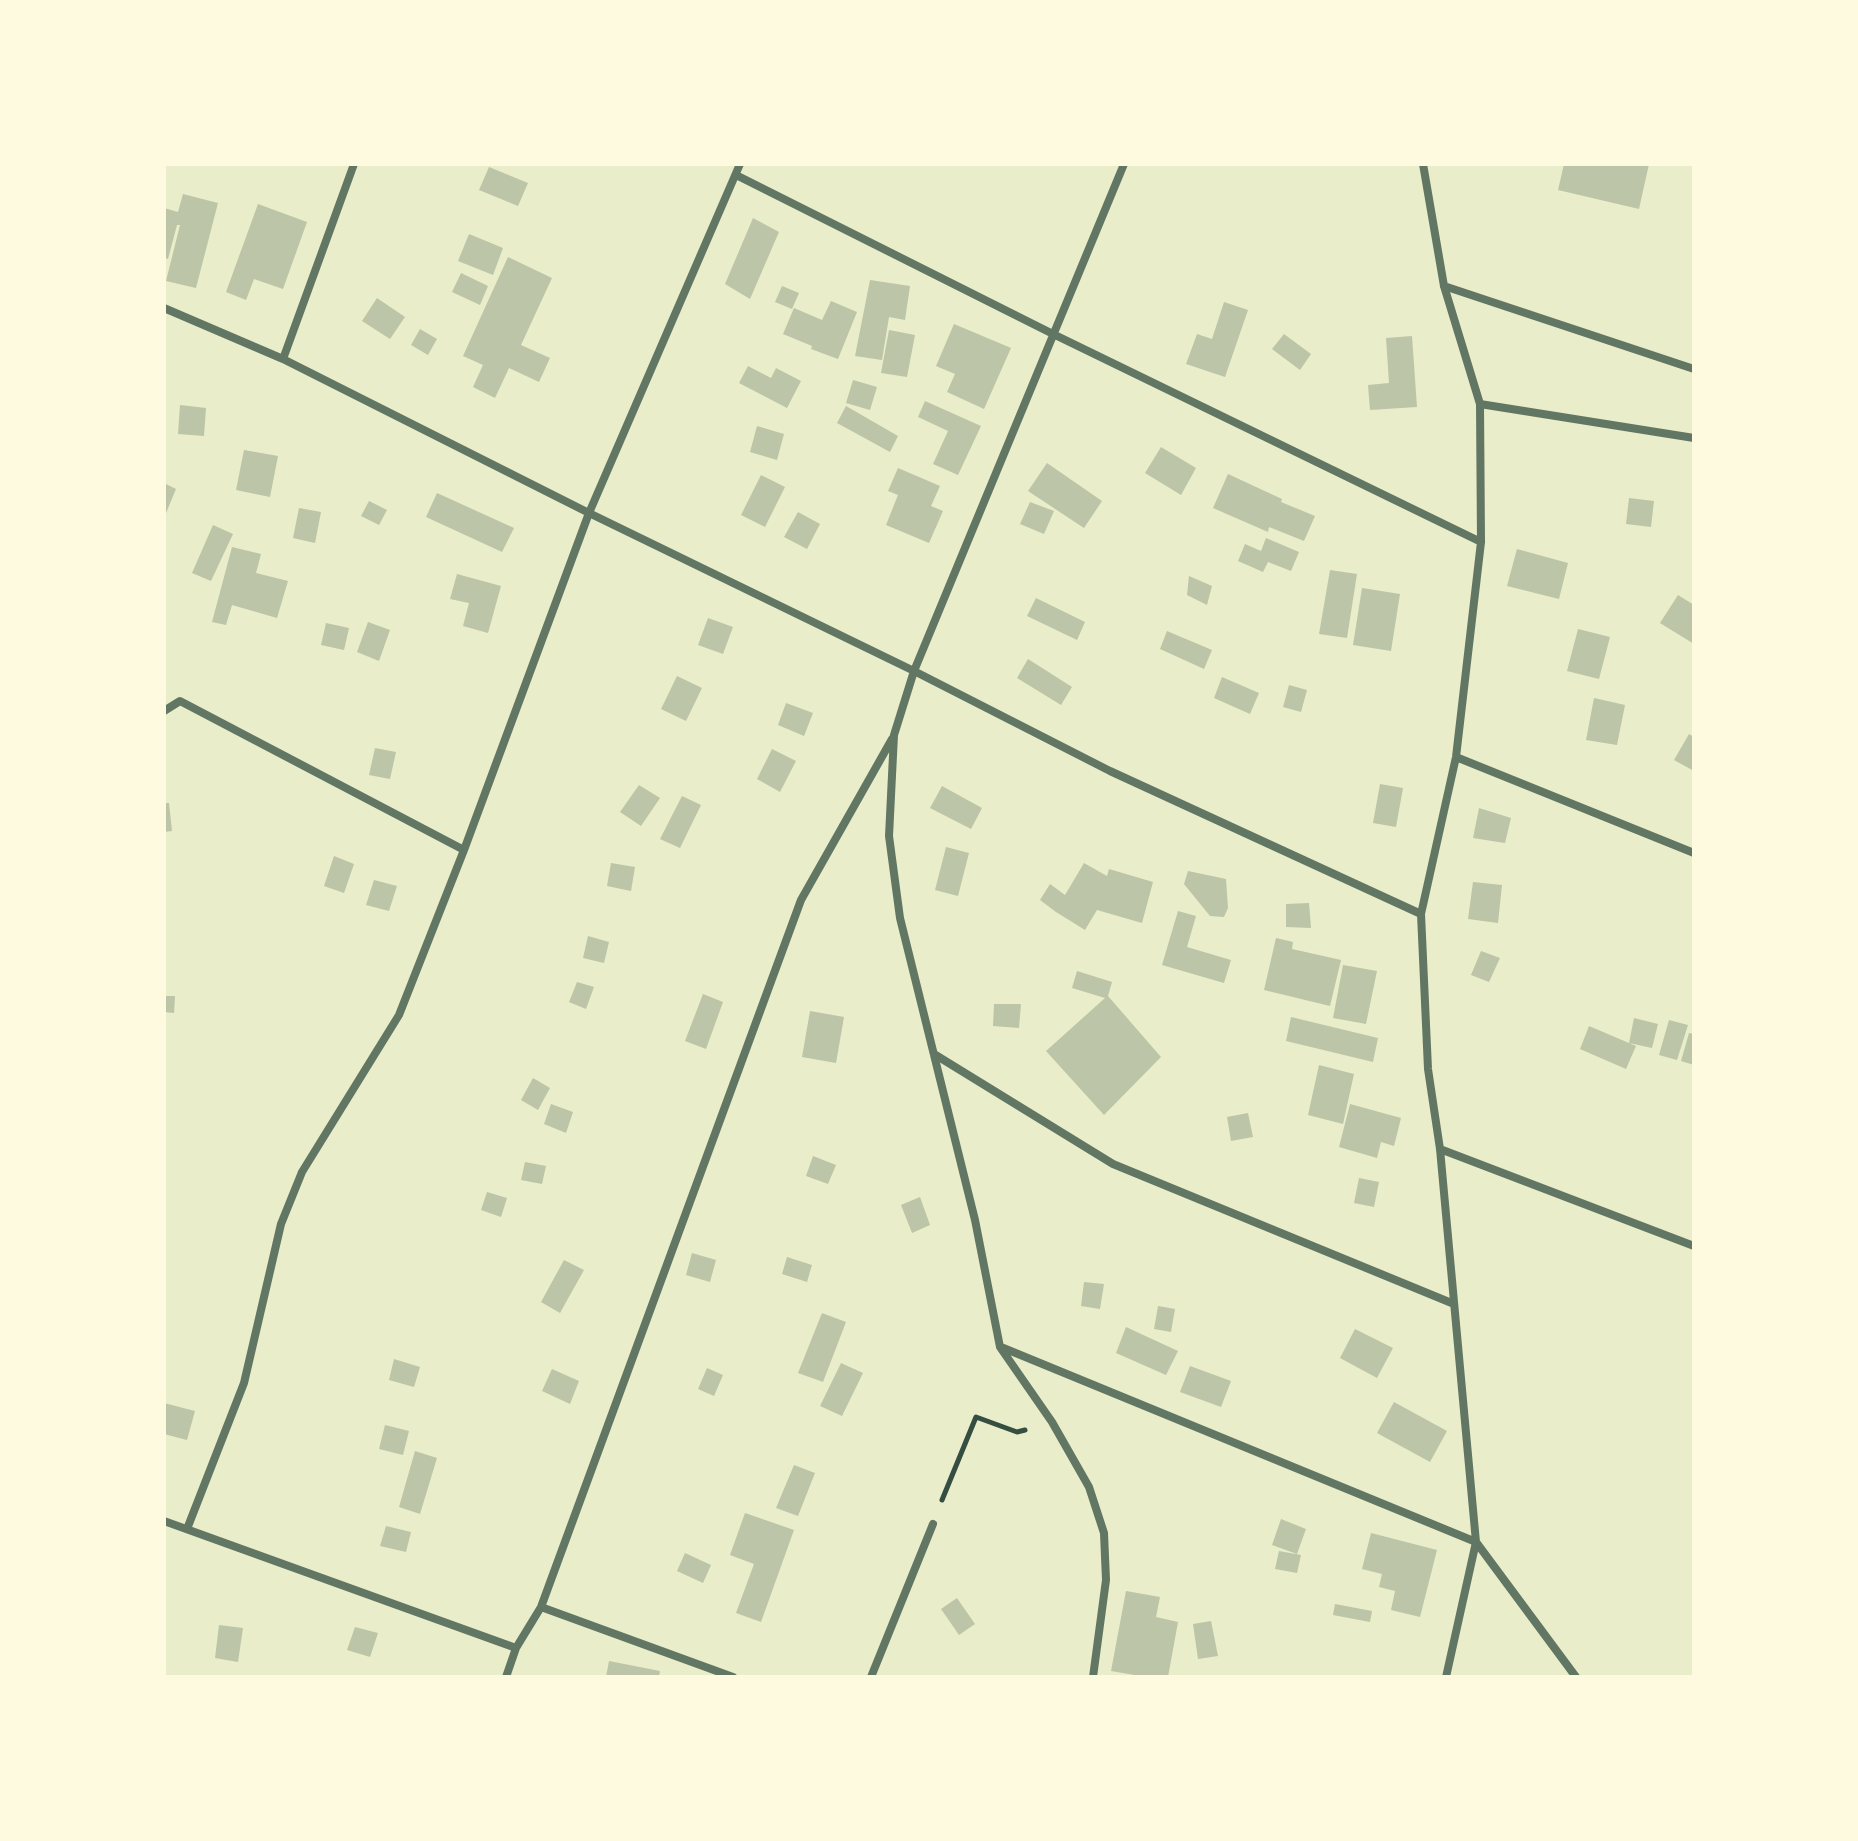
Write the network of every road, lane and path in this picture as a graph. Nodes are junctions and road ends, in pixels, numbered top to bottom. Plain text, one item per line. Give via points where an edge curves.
1 (354, 164) edge
2 (740, 164) edge
3 (1124, 164) edge
4 (1423, 164) edge
5 (736, 175) junction
6 (1444, 286) junction
7 (164, 308) edge
8 (1053, 334) junction
9 (283, 359) junction
10 (1694, 369) edge
11 (1480, 404) junction
12 (1694, 438) edge
13 (589, 513) junction
14 (1481, 542) junction
15 (914, 671) junction
16 (164, 711) edge
17 (894, 735) junction
18 (1456, 757) junction
19 (464, 850) junction
20 (1694, 853) edge
21 (1421, 914) junction
22 (934, 1053) junction
23 (1440, 1149) junction
24 (1694, 1246) edge
25 (1454, 1304) junction
26 (1000, 1347) junction
27 (1052, 1422) junction
28 (164, 1521) edge
29 (933, 1524) joint
30 (187, 1529) junction
31 (1476, 1542) junction
32 (541, 1607) junction
33 (516, 1648) junction
34 (506, 1677) edge
35 (733, 1677) edge
36 (871, 1677) edge
37 (1093, 1677) edge
38 (1446, 1677) edge
39 (1576, 1677) edge

1 - 9 street
2 - 5 street
3 - 8 street
4 - 6 street
5 - 8 street
5 - 13 street
6 - 10 street
6 - 11 street
7 - 9 street
8 - 14 street
8 - 15 street
9 - 13 street
11 - 12 street
11 - 14 street
13 - 15 street
13 - 19 street
14 - 18 street
15 - 17 street
15 - 21 street via 1110,771
16 - 19 street via 180,701
17 - 22 street via 889,836 900,918
17 - 32 street via 801,900
18 - 20 street
18 - 21 street
19 - 30 street via 399,1015 302,1172 281,1224 244,1383
21 - 23 street via 1428,1069
22 - 25 street via 1113,1164
22 - 26 street
23 - 24 street
23 - 25 street
25 - 31 street
26 - 27 street
26 - 31 street
27 - 29 path via 1017,1432 976,1417
27 - 37 street via 1089,1487 1104,1533 1106,1580
28 - 30 street
29 - 36 street
30 - 33 street
31 - 38 street
31 - 39 street
32 - 33 street
32 - 35 street
33 - 34 street

